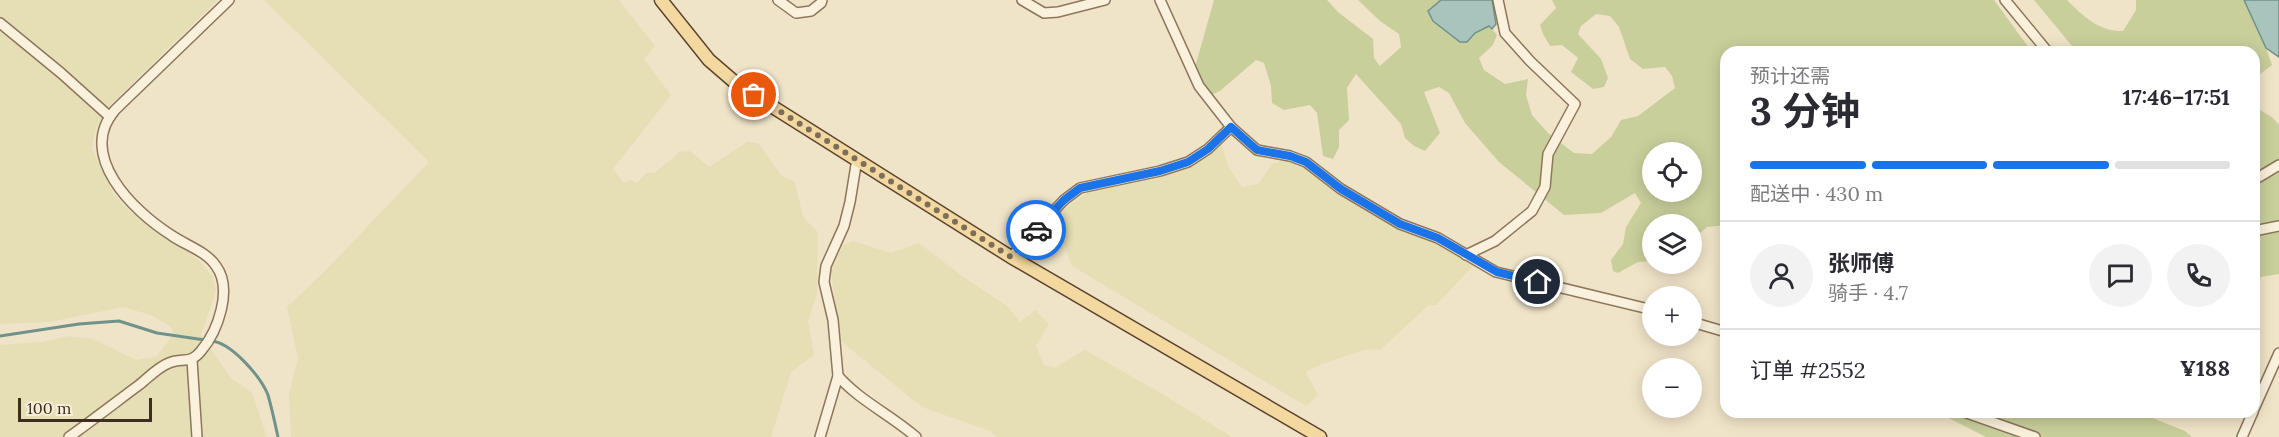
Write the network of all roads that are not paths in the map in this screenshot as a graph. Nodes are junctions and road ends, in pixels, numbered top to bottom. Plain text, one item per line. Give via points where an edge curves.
1 (229, 0) edge
2 (661, 0) edge
3 (778, 0) edge
4 (822, 0) edge
5 (1022, 0) edge
6 (1105, 0) edge
7 (1160, 0) edge
8 (1498, 0) edge
9 (2005, 0) edge
10 (0, 23) edge
11 (2043, 46) edge
12 (110, 117) junction
13 (1231, 127) junction
14 (856, 159) junction
15 (2279, 165) edge
16 (2260, 176) edge
17 (2279, 226) edge
18 (2260, 230) edge
19 (1466, 255) junction
20 (1011, 257) junction
21 (1642, 307) edge
22 (1702, 325) edge
23 (1720, 330) edge
24 (2279, 353) edge
25 (192, 360) junction
26 (838, 376) junction
27 (2260, 397) edge
28 (1980, 418) edge
29 (2251, 418) edge
30 (69, 437) edge
31 (197, 437) edge
32 (820, 437) edge
33 (916, 437) edge
34 (1320, 437) edge
35 (2035, 437) edge
36 (2242, 437) edge

1 - 12 street
2 - 14 main road via 694,43 731,80
3 - 4 street via 796,13 811,11
5 - 6 street via 1044,13
7 - 13 street via 1199,86
8 - 19 street via 1505,33 1575,104 1548,154 1545,188 1532,211 1495,241
9 - 11 street
10 - 12 street
12 - 25 street via 101,140 108,170 146,216 215,263 222,278 219,317 204,347
13 - 19 street via 1257,150 1306,162 1341,189 1400,224 1438,238
13 - 20 street via 1188,162 1080,188
14 - 20 main road
14 - 26 street via 844,226 826,266 824,282 833,320
15 - 16 street
17 - 18 street
19 - 21 street via 1497,272
20 - 34 main road
22 - 23 street
24 - 27 street
25 - 30 street via 166,364
25 - 31 street
26 - 32 street
26 - 33 street via 849,389
28 - 35 street
29 - 36 street

